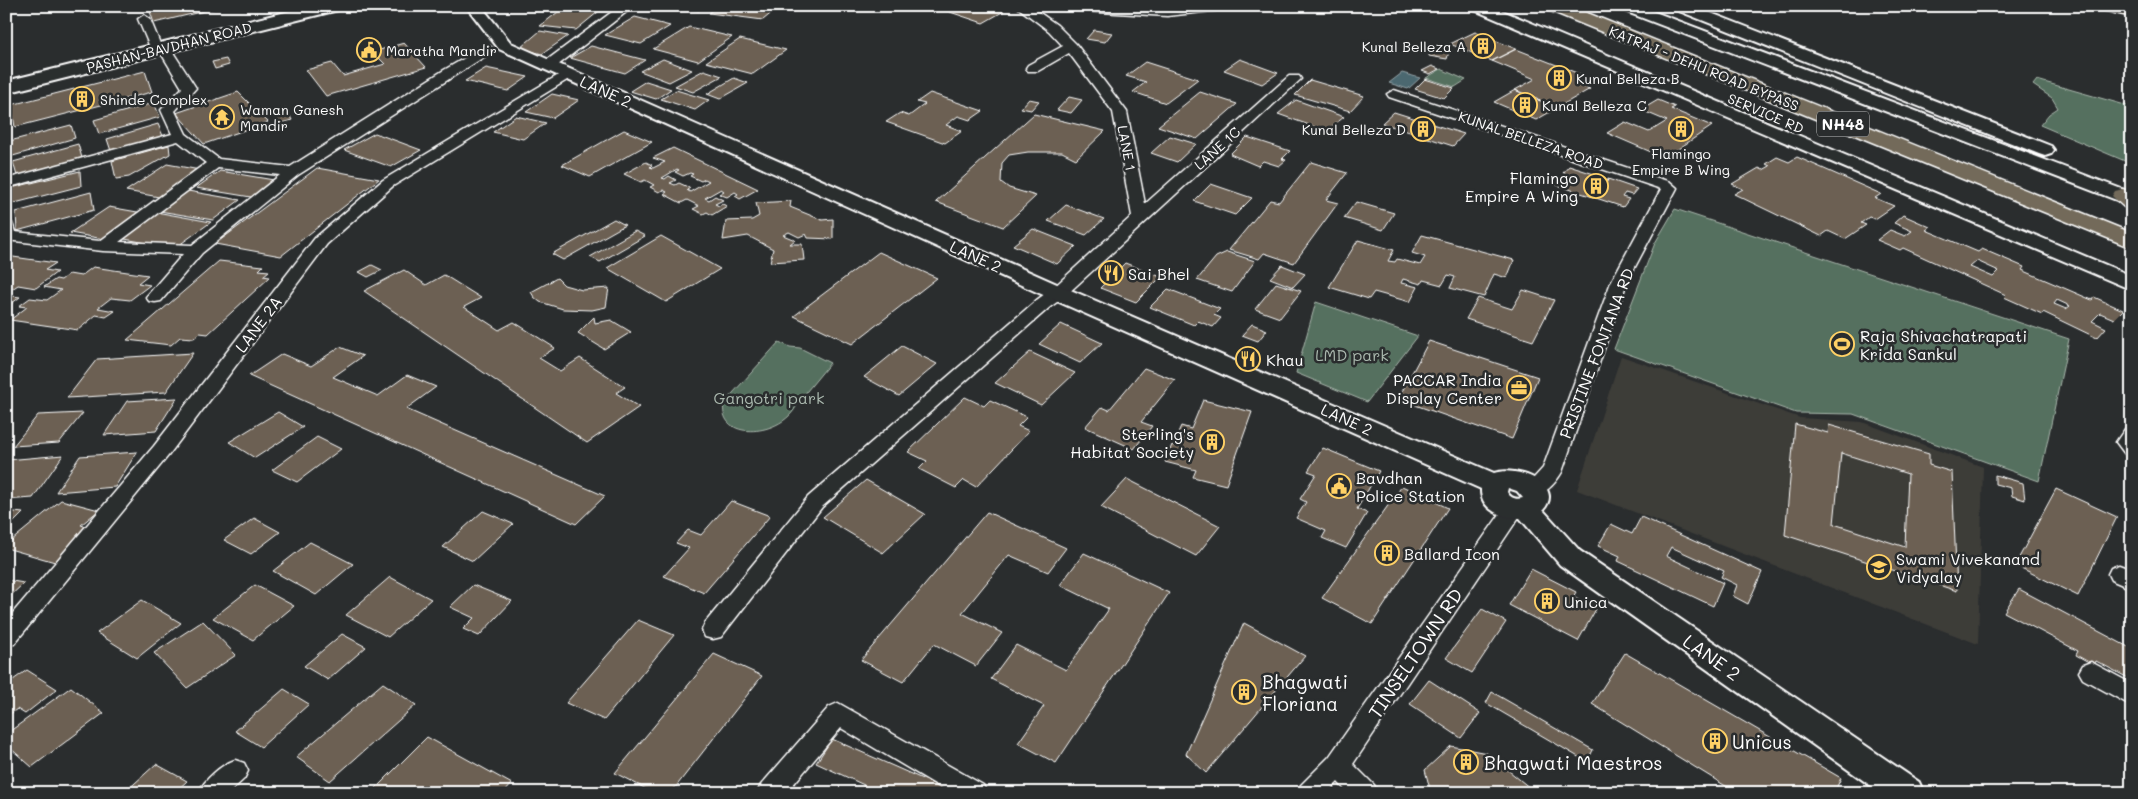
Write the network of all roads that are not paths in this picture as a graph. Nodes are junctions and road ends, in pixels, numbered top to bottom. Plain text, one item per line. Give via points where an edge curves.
1 (313, 6) edge
2 (332, 6) edge
3 (473, 6) edge
4 (628, 6) edge
5 (1022, 6) edge
6 (1066, 6) edge
7 (1222, 6) edge
8 (1477, 6) edge
9 (1510, 6) edge
10 (1554, 6) edge
11 (1592, 6) edge
12 (1624, 6) edge
13 (1679, 6) edge
14 (2108, 6) edge
15 (2132, 12) edge
16 (144, 19) dead end
17 (160, 47) junction
18 (1071, 47) junction
19 (489, 50) dead end
20 (548, 66) junction
21 (1033, 68) dead end
22 (567, 74) junction
23 (1294, 79) dead end
24 (6, 81) edge
25 (6, 87) edge
26 (1394, 94) dead end
27 (180, 136) junction
28 (215, 162) junction
29 (293, 172) junction
30 (6, 184) edge
31 (1668, 186) joint
32 (2129, 196) edge
33 (1140, 217) junction
34 (2132, 220) edge
35 (7, 233) edge
36 (2132, 241) edge
37 (103, 246) junction
38 (196, 250) junction
39 (2132, 268) edge
40 (2132, 284) edge
41 (1058, 293) junction
42 (155, 297) dead end
43 (2132, 434) edge
44 (2132, 449) edge
45 (1524, 503) junction
46 (713, 630) dead end
47 (6, 637) edge
48 (2091, 672) dead end
49 (2132, 696) edge
50 (1338, 764) junction
51 (234, 771) dead end
52 (211, 793) edge
53 (770, 793) edge
54 (974, 793) edge
55 (1310, 793) edge
56 (1365, 793) edge
57 (1908, 793) edge

1 - 17 main road, PASHAN-BAVDHAN ROAD
2 - 17 main road, PASHAN-BAVDHAN ROAD
3 - 20 street, LANE 2 via 505,46
4 - 20 street
5 - 18 street, LANE 1 via 1053,28
6 - 7 street via 1167,12
8 - 40 street
9 - 39 street, SERVICE RD
10 - 36 main road, KATRAJ - DEHU ROAD BYPASS / NH48
11 - 34 main road, KATRAJ - DEHU ROAD BYPASS / NH48
12 - 32 street
13 - 32 street via 2061,156
14 - 15 main road
16 - 17 street
17 - 24 main road, PASHAN-BAVDHAN ROAD
17 - 25 main road, PASHAN-BAVDHAN ROAD
17 - 27 street via 189,88 168,110
18 - 21 street
18 - 33 street, LANE 1 via 1120,112
19 - 29 street
20 - 22 street, LANE 2
22 - 41 street, LANE 2
22 - 47 street, LANE 2A via 388,183 321,241 161,451
23 - 33 street, LANE 1C
26 - 31 street, KUNAL BELLEZA ROAD
27 - 28 street
27 - 30 street
28 - 29 street
28 - 37 street
29 - 38 street
31 - 45 street, PRISTINE FONTANA RD via 1619,282 1552,472
33 - 41 street
35 - 37 street
37 - 38 street
38 - 42 street
41 - 45 street, LANE 2 via 1495,484 1494,493 1500,503
41 - 46 street via 815,502
43 - 44 street via 2126,442
45 - 50 street, TINSELTOWN RD
45 - 57 street, LANE 2 via 1570,558
48 - 49 street
50 - 55 street, TINSELTOWN RD
50 - 56 street
51 - 52 street
53 - 54 street via 838,714

